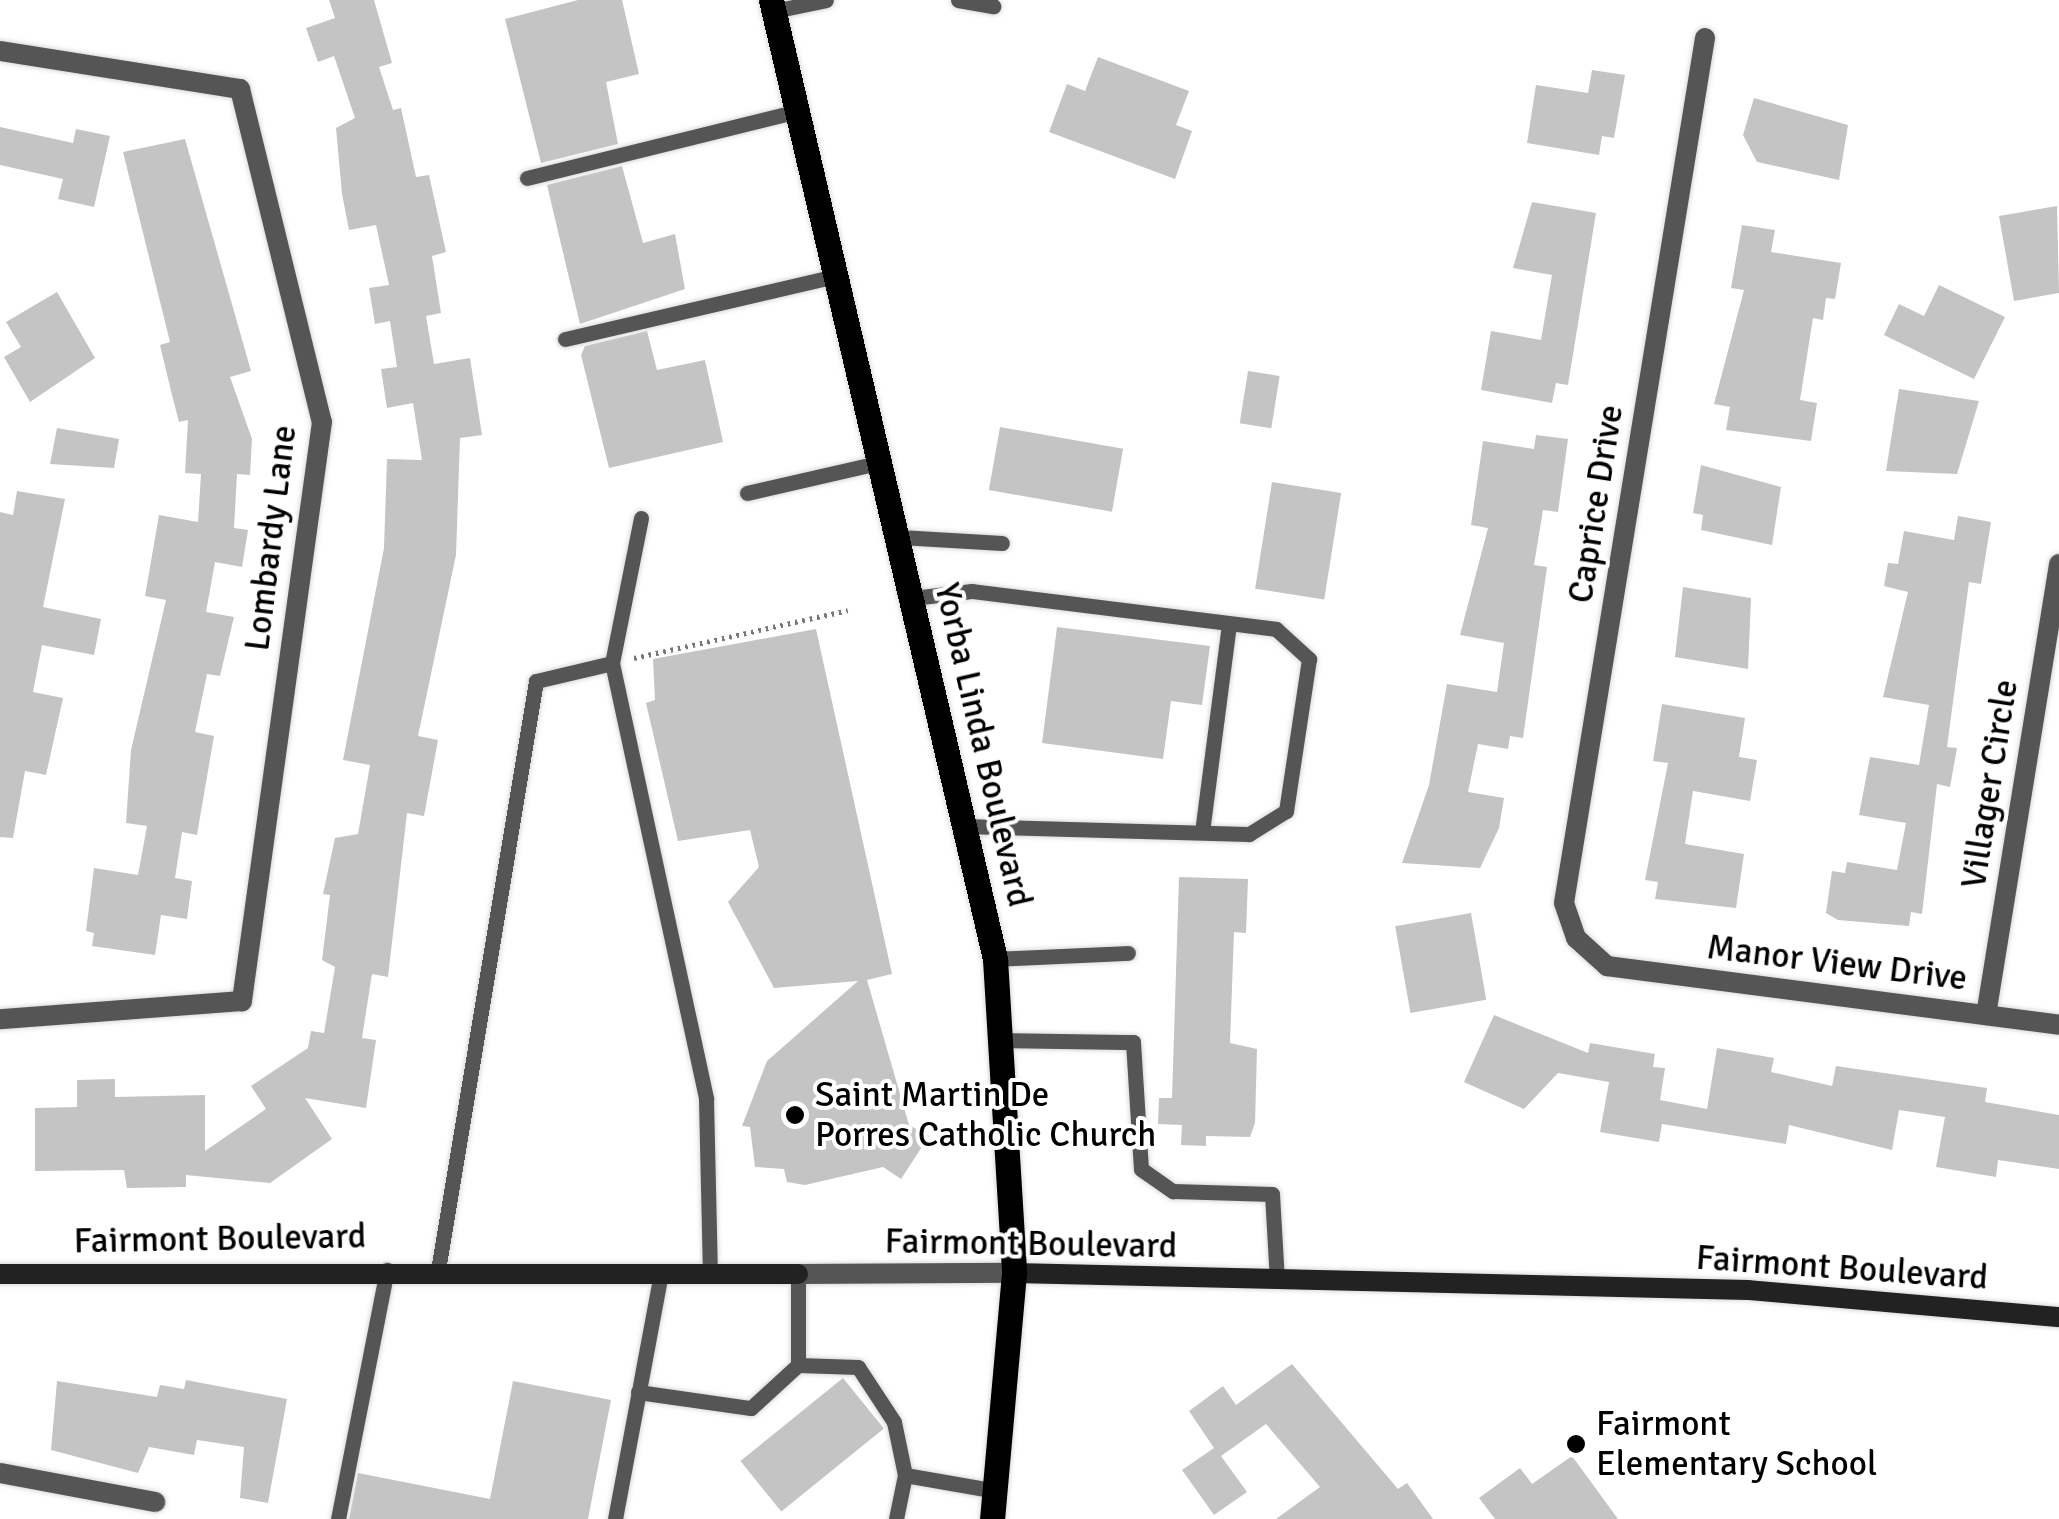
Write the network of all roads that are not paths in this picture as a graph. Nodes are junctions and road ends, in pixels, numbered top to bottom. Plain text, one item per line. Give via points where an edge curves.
1 (826, 0) edge
2 (958, 0) edge
3 (772, 5) edge
4 (992, 6) dead end
5 (1705, 38) dead end
6 (0, 51) edge
7 (797, 111) junction
8 (527, 178) dead end
9 (836, 276) junction
10 (565, 339) dead end
11 (882, 462) junction
12 (747, 493) dead end
13 (641, 518) dead end
14 (900, 536) junction
15 (1002, 543) dead end
16 (2059, 564) edge
17 (913, 598) junction
18 (1230, 624) junction
19 (612, 663) junction
20 (970, 826) junction
21 (1202, 832) junction
22 (1128, 953) dead end
23 (995, 959) junction
24 (1607, 966) joint
25 (1986, 1015) junction
26 (0, 1019) edge
27 (2059, 1026) edge
28 (1002, 1040) junction
29 (388, 1270) junction
30 (438, 1270) junction
31 (661, 1273) junction
32 (0, 1274) edge
33 (710, 1274) junction
34 (798, 1274) junction
35 (1014, 1274) junction
36 (1277, 1280) junction
37 (2059, 1316) edge
38 (798, 1365) junction
39 (638, 1392) junction
40 (0, 1474) edge
41 (904, 1475) junction
42 (996, 1490) junction
43 (155, 1502) dead end
44 (338, 1519) edge
45 (614, 1519) edge
46 (896, 1519) edge
47 (992, 1519) edge

1 - 3 lane
2 - 4 lane
3 - 7 main road, Yorba Linda Boulevard
5 - 24 street, Caprice Drive via 1564,903 1576,938
6 - 26 street, Lombardy Lane via 240,89 322,422 242,1001
7 - 8 lane
7 - 9 main road, Yorba Linda Boulevard
9 - 10 lane
9 - 11 main road, Yorba Linda Boulevard
11 - 12 lane
11 - 14 main road, Yorba Linda Boulevard
13 - 19 lane
14 - 15 lane
14 - 17 main road, Yorba Linda Boulevard
16 - 25 street, Villager Circle
17 - 18 lane via 972,592
17 - 20 main road, Yorba Linda Boulevard
18 - 21 lane
18 - 21 lane via 1276,629 1309,659 1286,811 1249,834
19 - 30 lane via 536,681
19 - 33 lane via 706,1099
20 - 21 lane
20 - 23 main road, Yorba Linda Boulevard
22 - 23 lane
23 - 28 main road, Yorba Linda Boulevard
24 - 25 street, Manor View Drive
25 - 27 street, Manor View Drive
28 - 35 main road, Yorba Linda Boulevard
28 - 36 lane via 1133,1042 1141,1168 1173,1191 1272,1194
29 - 30 main road, Fairmont Boulevard
29 - 32 main road, Fairmont Boulevard
29 - 44 lane
30 - 31 main road, Fairmont Boulevard
31 - 33 main road, Fairmont Boulevard
31 - 39 lane
33 - 34 main road, Fairmont Boulevard
34 - 35 street, Fairmont Boulevard
34 - 38 lane
35 - 36 main road, Fairmont Boulevard
35 - 42 main road, Yorba Linda Boulevard
36 - 37 main road, Fairmont Boulevard via 1748,1290
38 - 39 lane via 751,1408
38 - 41 lane via 858,1367 894,1422
39 - 45 lane
40 - 43 street
41 - 42 lane
41 - 46 lane
42 - 47 main road, Yorba Linda Boulevard

